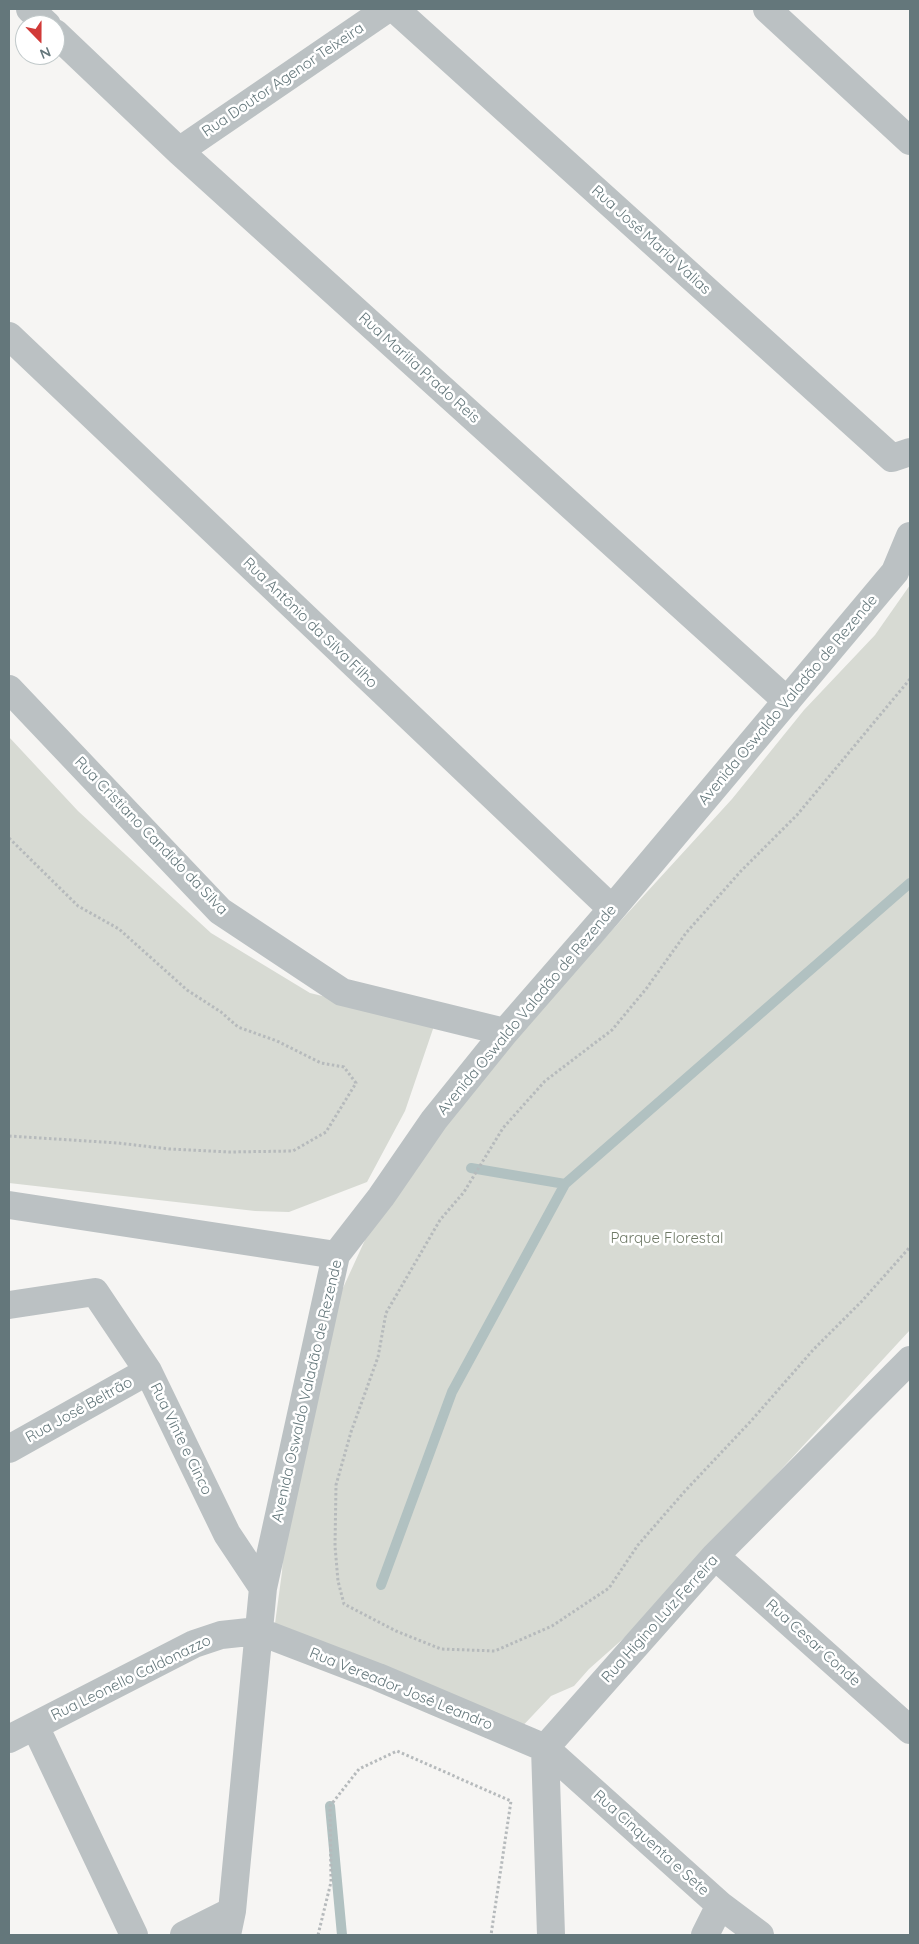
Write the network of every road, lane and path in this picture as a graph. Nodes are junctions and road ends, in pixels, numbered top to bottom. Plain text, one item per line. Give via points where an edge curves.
1 (387, 9) edge
2 (395, 9) edge
3 (767, 9) edge
4 (65, 42) edge
5 (910, 141) edge
6 (179, 151) junction
7 (9, 336) edge
8 (910, 452) edge
9 (910, 536) edge
10 (910, 679) edge
11 (9, 689) edge
12 (787, 701) junction
13 (9, 838) edge
14 (612, 909) junction
15 (504, 1032) junction
16 (9, 1136) edge
17 (9, 1205) edge
18 (910, 1247) edge
19 (336, 1255) junction
20 (9, 1305) edge
21 (910, 1360) edge
22 (148, 1371) junction
23 (9, 1449) edge
24 (715, 1556) junction
25 (263, 1588) junction
26 (258, 1631) junction
27 (35, 1726) junction
28 (910, 1730) edge
29 (9, 1739) edge
30 (545, 1748) junction
31 (720, 1905) junction
32 (229, 1923) edge
33 (134, 1935) edge
34 (184, 1935) edge
35 (318, 1935) edge
36 (491, 1935) edge
37 (551, 1935) edge
38 (705, 1935) edge
39 (760, 1935) edge

1 - 6 street, Rua Doutor Agenor Teixeira
2 - 8 street, Rua José Maria Valias via 892,458
3 - 5 street
4 - 6 street, Rua Marilia Prado Reis
6 - 12 street, Rua Marilia Prado Reis
7 - 14 street, Rua Antônio da Silva Filho
9 - 12 street, Avenida Oswaldo Valadão de Rezende via 895,572
10 - 18 path via 797,815 741,870 686,933 612,1030 546,1081 503,1128 464,1192 440,1220 386,1312 378,1357 336,1485 335,1546 344,1604 441,1650 495,1651 552,1626 608,1588 661,1518
11 - 15 street, Rua Cristiano Candido da Silva via 220,911 342,992
12 - 14 street, Avenida Oswaldo Valadão de Rezende
13 - 16 path via 78,906 119,929 186,990 238,1027 277,1041 321,1063 344,1067 356,1083 326,1132 293,1150 229,1152
14 - 15 street, Avenida Oswaldo Valadão de Rezende
15 - 19 street, Avenida Oswaldo Valadão de Rezende via 434,1120
17 - 19 street
19 - 25 street, Avenida Oswaldo Valadão de Rezende
20 - 22 street, Rua Vinte e Cinco via 95,1292
21 - 24 street, Rua Higino Luiz Ferreira
22 - 23 street, Rua José Beltrão
22 - 25 street, Rua Vinte e Cinco via 227,1534
24 - 28 street, Rua Cesar Conde
24 - 30 street, Rua Higino Luiz Ferreira
25 - 26 street, Avenida Oswaldo Valadão de Rezende
26 - 27 street, Rua Leonello Caldonazzo via 222,1635 194,1644
26 - 30 street, Rua Vereador José Leandro via 378,1677
26 - 32 street, Avenida Oswaldo Valadão de Rezende
27 - 29 street, Rua Leonello Caldonazzo
27 - 33 street
30 - 31 street, Rua Cinquenta e Sete
30 - 37 street
31 - 38 street
31 - 39 street, Rua Cinquenta e Sete
32 - 34 street
35 - 36 path via 332,1882 330,1806 359,1769 397,1751 511,1801

